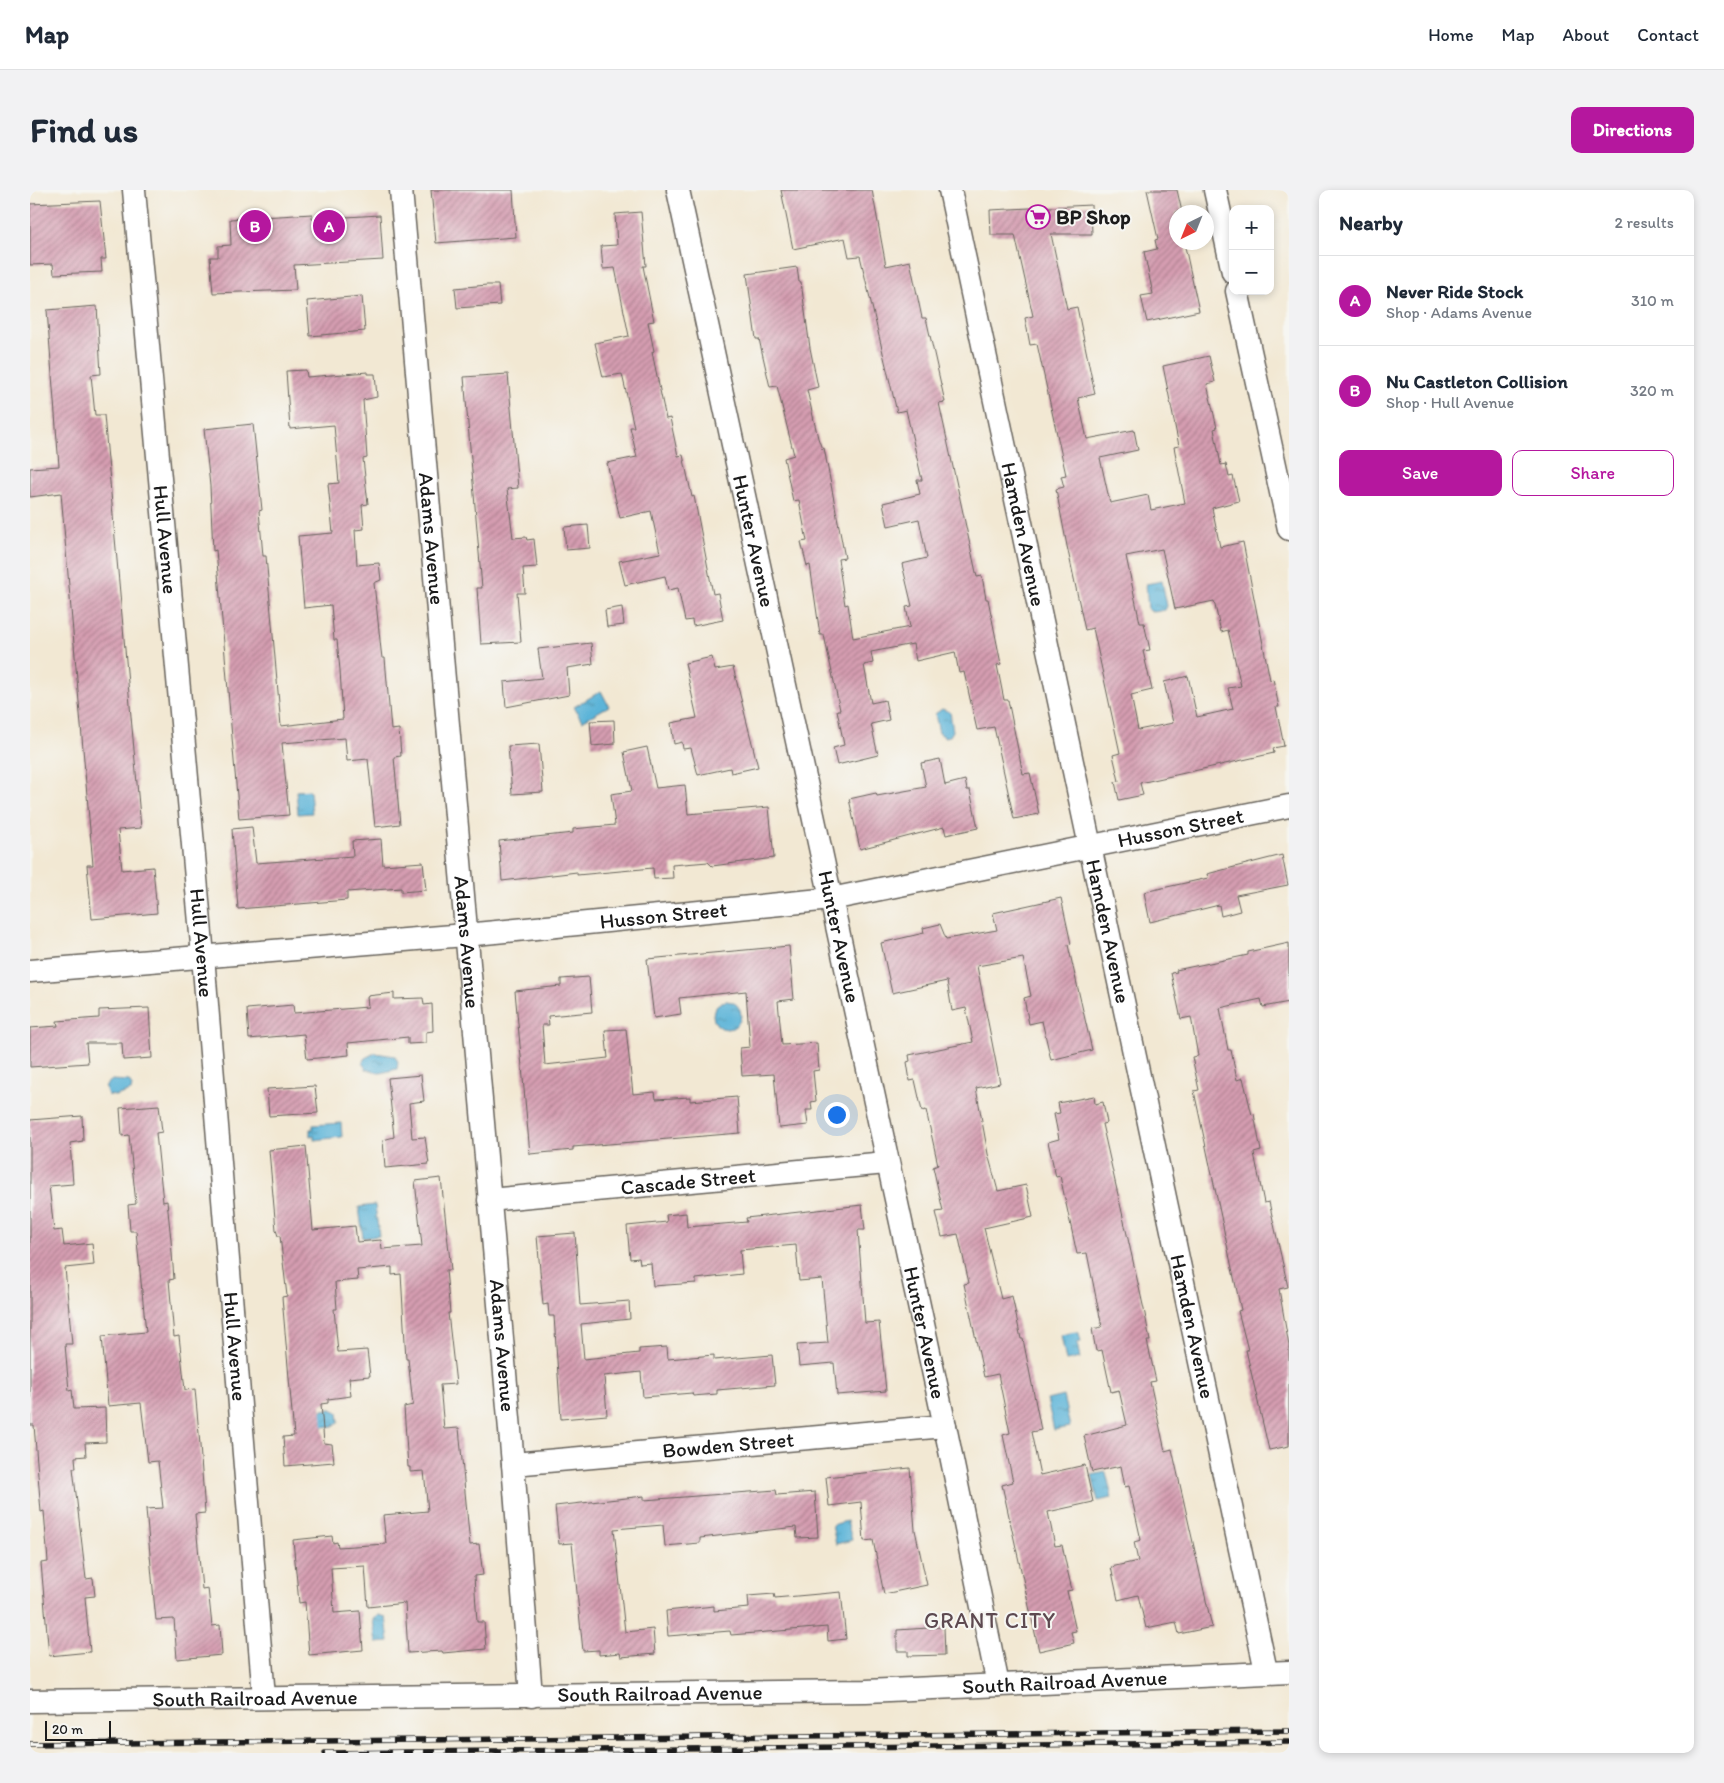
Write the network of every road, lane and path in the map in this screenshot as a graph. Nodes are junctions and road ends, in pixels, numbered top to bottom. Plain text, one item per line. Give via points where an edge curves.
1 (134, 190) edge
2 (401, 190) edge
3 (678, 190) edge
4 (950, 190) edge
5 (1215, 190) edge
6 (1229, 254) edge
7 (1238, 295) edge
8 (1289, 529) edge
9 (1289, 806) edge
10 (1090, 848) junction
11 (831, 899) junction
12 (465, 935) junction
13 (202, 956) junction
14 (30, 972) edge
15 (886, 1163) junction
16 (489, 1200) junction
17 (944, 1426) junction
18 (513, 1464) junction
19 (1266, 1672) junction
20 (1289, 1672) edge
21 (998, 1685) junction
22 (531, 1696) junction
23 (264, 1697) junction
24 (30, 1701) edge

1 - 13 street, Hull Avenue
2 - 12 street, Adams Avenue
3 - 11 street, Hunter Avenue
4 - 10 street, Hamden Avenue
5 - 6 street
7 - 8 street
9 - 10 street, Husson Street
10 - 11 street, Husson Street
10 - 19 street, Hamden Avenue
11 - 12 street, Husson Street
11 - 15 street, Hunter Avenue
12 - 13 street, Husson Street
12 - 16 street, Adams Avenue
13 - 14 street, Husson Street
13 - 23 street, Hull Avenue
15 - 16 street, Cascade Street
15 - 17 street, Hunter Avenue
16 - 18 street, Adams Avenue
17 - 18 street, Bowden Street
17 - 21 street, Hunter Avenue
18 - 22 street, Adams Avenue
19 - 20 street, South Railroad Avenue
19 - 21 street, South Railroad Avenue
21 - 22 street, South Railroad Avenue via 866,1691
22 - 23 street, South Railroad Avenue
23 - 24 street, South Railroad Avenue

